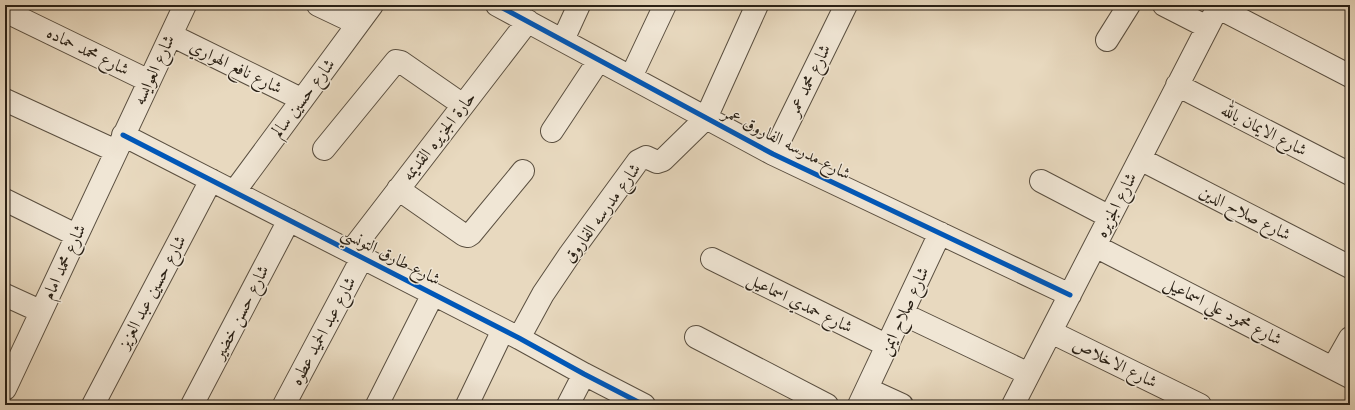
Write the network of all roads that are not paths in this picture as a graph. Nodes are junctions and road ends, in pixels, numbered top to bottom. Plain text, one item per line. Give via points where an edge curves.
1 (185, 5) edge
2 (318, 5) edge
3 (372, 5) edge
4 (497, 5) edge
5 (579, 5) edge
6 (665, 5) edge
7 (757, 5) edge
8 (846, 5) edge
9 (1129, 5) edge
10 (1164, 5) edge
11 (1218, 6) edge
12 (5, 11) edge
13 (528, 21) junction
14 (358, 24) junction
15 (1208, 27) junction
16 (171, 35) junction
17 (562, 40) junction
18 (1107, 40) dead end
19 (599, 60) junction
20 (1350, 76) edge
21 (631, 77) junction
22 (149, 81) junction
23 (1177, 85) junction
24 (5, 100) edge
25 (301, 100) junction
26 (463, 105) junction
27 (706, 118) junction
28 (552, 131) dead end
29 (119, 143) junction
30 (324, 149) dead end
31 (773, 154) junction
32 (1140, 159) junction
33 (522, 171) dead end
34 (1350, 174) edge
35 (212, 180) junction
36 (1041, 181) dead end
37 (398, 188) junction
38 (234, 192) junction
39 (5, 200) edge
40 (1110, 217) junction
41 (289, 220) junction
42 (940, 233) junction
43 (76, 235) junction
44 (1095, 246) junction
45 (356, 254) junction
46 (712, 259) dead end
47 (1350, 267) edge
48 (433, 294) junction
49 (5, 295) edge
50 (1070, 295) junction
51 (40, 312) junction
52 (903, 314) junction
53 (1051, 332) junction
54 (511, 334) junction
55 (696, 337) dead end
56 (1350, 338) edge
57 (888, 346) junction
58 (1342, 373) edge
59 (584, 374) junction
60 (1029, 374) junction
61 (5, 389) edge
62 (863, 397) edge
63 (93, 405) edge
64 (192, 405) edge
65 (284, 405) edge
66 (377, 405) edge
67 (467, 405) edge
68 (568, 405) edge
69 (644, 405) edge
70 (827, 405) edge
71 (902, 405) edge
72 (1014, 405) edge
73 (1200, 405) edge

1 - 16 street, شارع العوايسه
2 - 14 street
3 - 14 street, شارع حسين سالم
4 - 13 street, شارع مدرسه الفاروق عمر
5 - 17 street
6 - 21 street
7 - 27 street
8 - 31 street, شارع محمد عمر
9 - 18 street
10 - 15 street
11 - 15 street, شارع الجزيره
11 - 20 street
12 - 22 street, شارع محمد حماده
13 - 17 street, شارع مدرسه الفاروق عمر
13 - 26 street, حارة الجزيره القديمه
14 - 25 street, شارع حسين سالم
15 - 23 street, شارع الجزيره
16 - 22 street, شارع العوايسه
16 - 25 street, شارع نافع الهواري
17 - 19 street, شارع مدرسه الفاروق عمر
19 - 21 street, شارع مدرسه الفاروق عمر
19 - 28 street
21 - 27 street, شارع مدرسه الفاروق عمر
22 - 29 street, شارع العوايسه
23 - 32 street, شارع الجزيره
23 - 34 street, شارع الايمان بالله
24 - 29 street, شارع طارق التونسي
25 - 38 street, شارع حسين سالم
26 - 30 street via 396,61
26 - 37 street, حارة الجزيره القديمه
27 - 31 street, شارع مدرسه الفاروق عمر
27 - 54 street, شارع مدرسه الفاروق via 663,160 657,162 646,158 638,161 543,294
29 - 35 street, شارع طارق التونسي
29 - 43 street, شارع محمد امام
31 - 42 street, شارع مدرسه الفاروق عمر
32 - 40 street, شارع الجزيره
32 - 47 street, شارع صلاح الدين
33 - 37 street via 468,236
35 - 38 street, شارع طارق التونسي
35 - 63 street, شارع حسين عبد العزيز
36 - 40 street
37 - 45 street, حارة الجزيره القديمه
38 - 41 street, شارع طارق التونسي
39 - 43 street
40 - 44 street, شارع الجزيره
41 - 45 street, شارع طارق التونسي
41 - 64 street, شارع حسن خضير
42 - 50 street, شارع مدرسه الفاروق عمر
42 - 52 street, شارع صلاح ايمن
43 - 51 street, شارع محمد امام
44 - 50 street, شارع الجزيره
44 - 58 street, شارع محمود علي اسماعيل
45 - 48 street, شارع طارق التونسي
45 - 65 street, شارع عبد الحميد عطوه
46 - 57 street, شارع حمدي اسماعيل
48 - 54 street, شارع طارق التونسي
48 - 66 street
49 - 51 street
50 - 53 street, شارع الجزيره
51 - 61 street, شارع محمد امام
52 - 57 street, شارع صلاح ايمن
52 - 60 street
53 - 60 street, شارع الجزيره
53 - 73 street, شارع الاخلاص
54 - 59 street, شارع طارق التونسي
54 - 67 street
55 - 70 street
56 - 58 street
57 - 62 street, شارع صلاح ايمن
59 - 68 street
59 - 69 street, شارع طارق التونسي
60 - 72 street, شارع الجزيره
62 - 71 street

